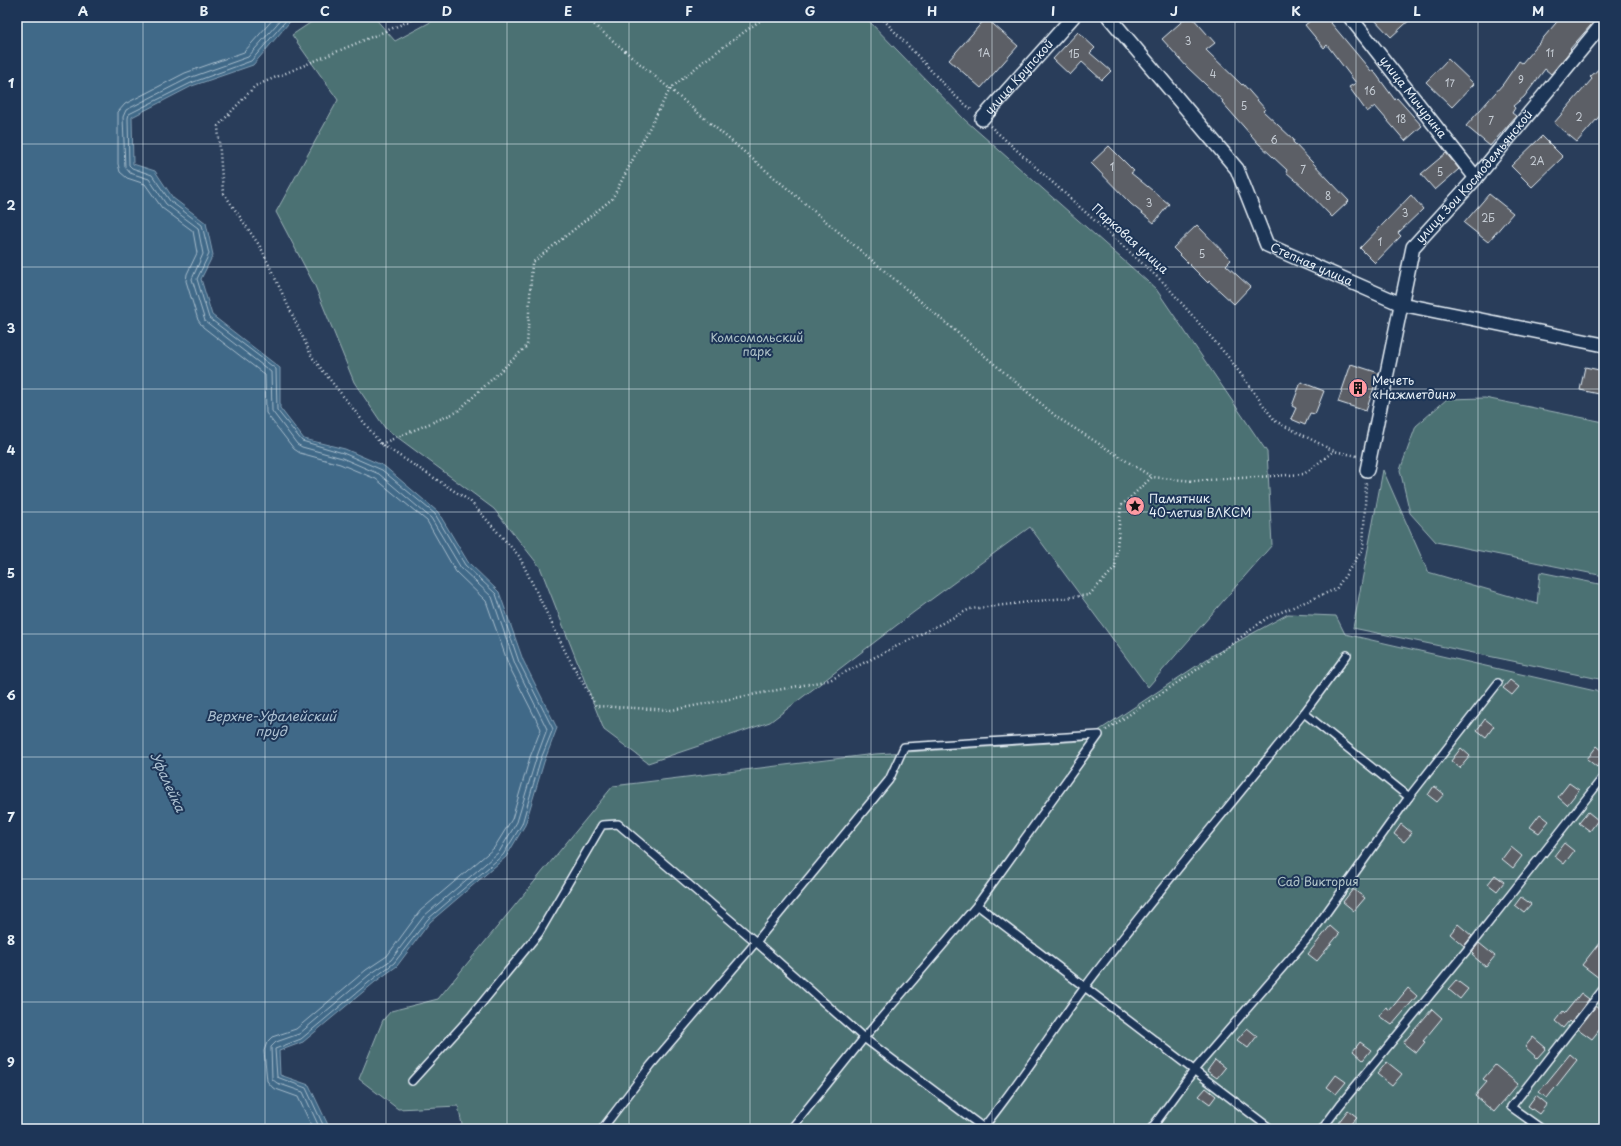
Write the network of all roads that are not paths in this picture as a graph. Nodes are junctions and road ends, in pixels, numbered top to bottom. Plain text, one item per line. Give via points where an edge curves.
1 (1073, 17) edge
2 (1109, 17) edge
3 (1350, 17) edge
4 (1604, 22) edge
5 (982, 120) road end
6 (1476, 178) junction
7 (1401, 304) junction
8 (1604, 345) edge
9 (1368, 465) road end
10 (1346, 655) dead end
11 (1498, 683) dead end
12 (1304, 714) junction
13 (1604, 776) edge
14 (1409, 797) junction
15 (977, 905) junction
16 (756, 942) junction
17 (1085, 988) junction
18 (1604, 988) edge
19 (864, 1038) junction
20 (1195, 1069) junction
21 (412, 1081) dead end
22 (602, 1129) edge
23 (791, 1129) edge
24 (983, 1129) edge
25 (1151, 1129) edge
26 (1271, 1129) edge
27 (1322, 1129) edge
28 (1542, 1129) edge

1 - 5 street, улица Крупской
2 - 7 street, Степная улица via 1237,169 1267,245
3 - 6 street, улица Мичурина
4 - 6 street, улица Зои Космодемьянской
6 - 7 street, улица Зои Космодемьянской via 1413,247
7 - 8 street, Степная улица
7 - 9 street, улица Зои Космодемьянской
10 - 12 lane
11 - 14 lane
12 - 14 lane
12 - 17 lane
13 - 27 lane
14 - 20 lane via 1309,937
15 - 16 lane via 1099,735 904,747 889,780
15 - 17 lane
15 - 19 lane
16 - 19 lane
16 - 21 lane via 618,824 602,825 539,933 472,1015
16 - 22 lane via 651,1065
17 - 20 lane
17 - 24 lane via 1030,1068
18 - 28 lane via 1511,1107
19 - 23 lane
19 - 24 lane
20 - 25 lane
20 - 26 lane

